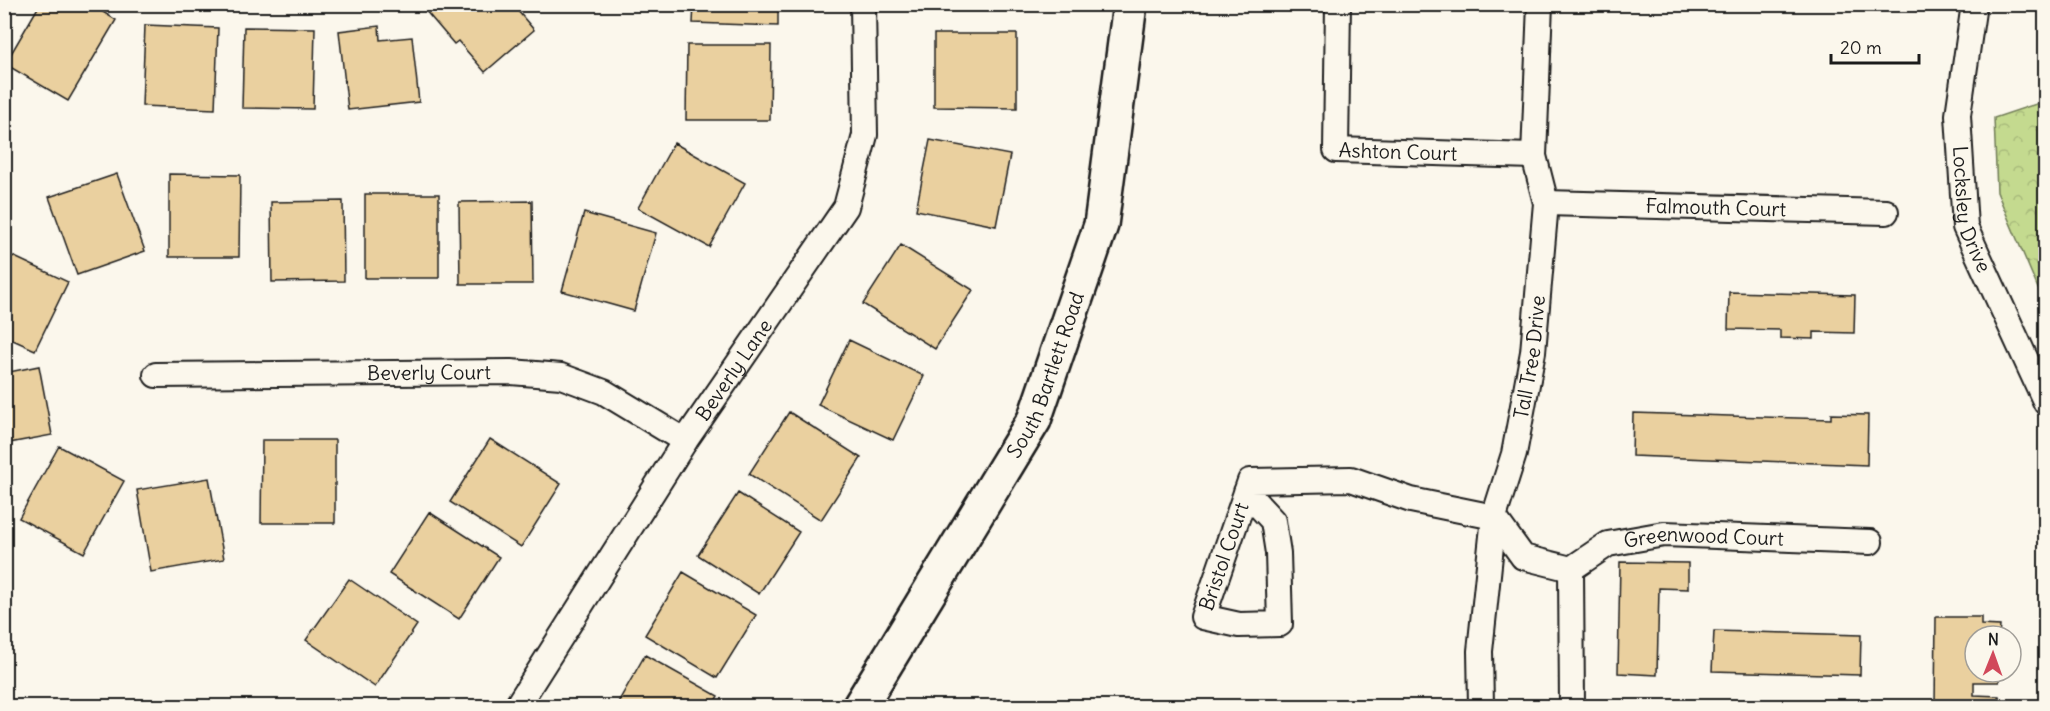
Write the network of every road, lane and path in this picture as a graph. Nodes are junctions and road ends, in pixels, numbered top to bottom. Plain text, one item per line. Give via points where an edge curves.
1 (863, 4) edge
2 (1130, 4) edge
3 (1338, 4) edge
4 (1540, 4) edge
5 (1974, 4) edge
6 (1534, 156) junction
7 (1546, 203) junction
8 (1886, 212) dead end
9 (156, 375) dead end
10 (2046, 403) edge
11 (685, 441) junction
12 (1246, 492) junction
13 (1494, 517) junction
14 (1870, 542) dead end
15 (1570, 569) junction
16 (517, 706) edge
17 (860, 706) edge
18 (1481, 706) edge
19 (1572, 706) edge

1 - 11 street, Beverly Lane via 864,135 846,207
2 - 17 main road, South Bartlett Road via 1101,225 1034,420
3 - 6 street, Ashton Court via 1336,150
4 - 6 street, Tall Tree Drive
5 - 10 street, Locksley Drive via 1958,115 1965,227
6 - 7 street, Tall Tree Drive
7 - 8 street, Falmouth Court
7 - 13 street, Tall Tree Drive via 1533,352 1514,454
9 - 11 street, Beverly Court via 511,372 561,376 604,392
11 - 16 street, Beverly Lane
12 - 12 street, Bristol Court via 1203,617 1239,625 1280,624 1274,521
12 - 13 street, Bristol Court via 1250,481 1351,479 1411,500
13 - 15 street via 1523,557
13 - 18 street, Tall Tree Drive via 1480,651
14 - 15 street, Greenwood Court via 1664,534 1608,544
15 - 19 street

